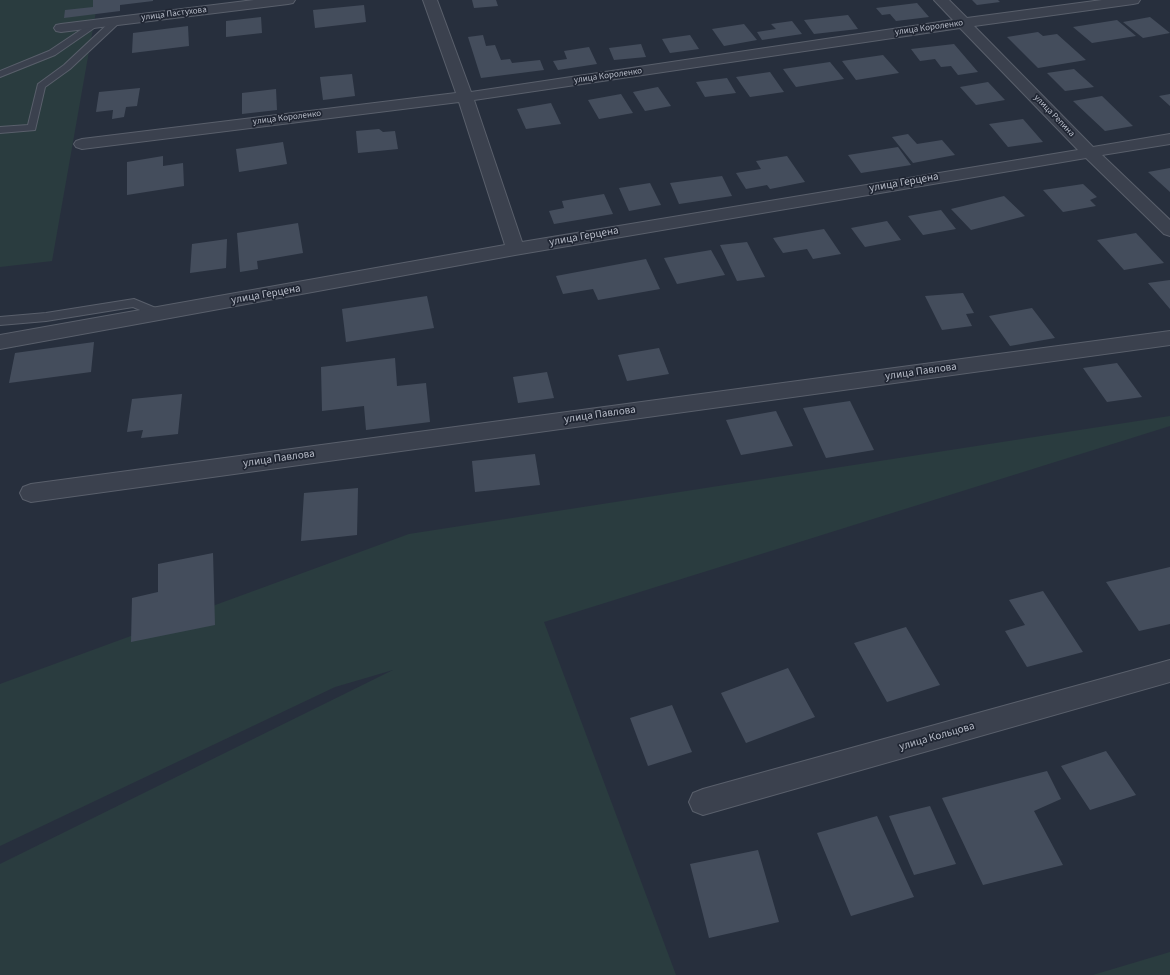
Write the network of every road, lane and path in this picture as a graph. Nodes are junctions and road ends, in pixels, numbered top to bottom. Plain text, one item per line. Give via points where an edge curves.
1 (288, 0) edge
2 (430, 0) edge
3 (941, 0) edge
4 (1133, 0) edge
5 (115, 22) junction
6 (963, 23) junction
7 (94, 24) junction
8 (61, 28) dead end
9 (0, 74) edge
10 (465, 96) junction
11 (0, 130) edge
12 (1170, 139) edge
13 (82, 144) dead end
14 (1089, 152) junction
15 (1170, 230) edge
16 (515, 248) junction
17 (159, 314) junction
18 (0, 321) edge
19 (1170, 338) edge
20 (0, 342) edge
21 (31, 493) dead end
22 (1170, 671) edge
23 (704, 802) dead end

1 - 5 street, улица Пастухова
2 - 10 street
3 - 6 street, улица Репина
4 - 6 street, улица Короленко
5 - 7 street, улица Пастухова
5 - 11 lane via 67,67 41,86 32,128
6 - 10 street, улица Короленко
6 - 14 street, улица Репина
7 - 8 street, улица Пастухова
7 - 9 lane via 52,52
10 - 13 street, улица Короленко
10 - 16 street
12 - 14 street, улица Герцена
14 - 15 street, улица Репина
14 - 16 street, улица Герцена
16 - 17 street, улица Герцена
17 - 18 lane via 134,303 46,317
17 - 20 street, улица Герцена
19 - 21 street, улица Павлова
22 - 23 street, улица Кольцова

